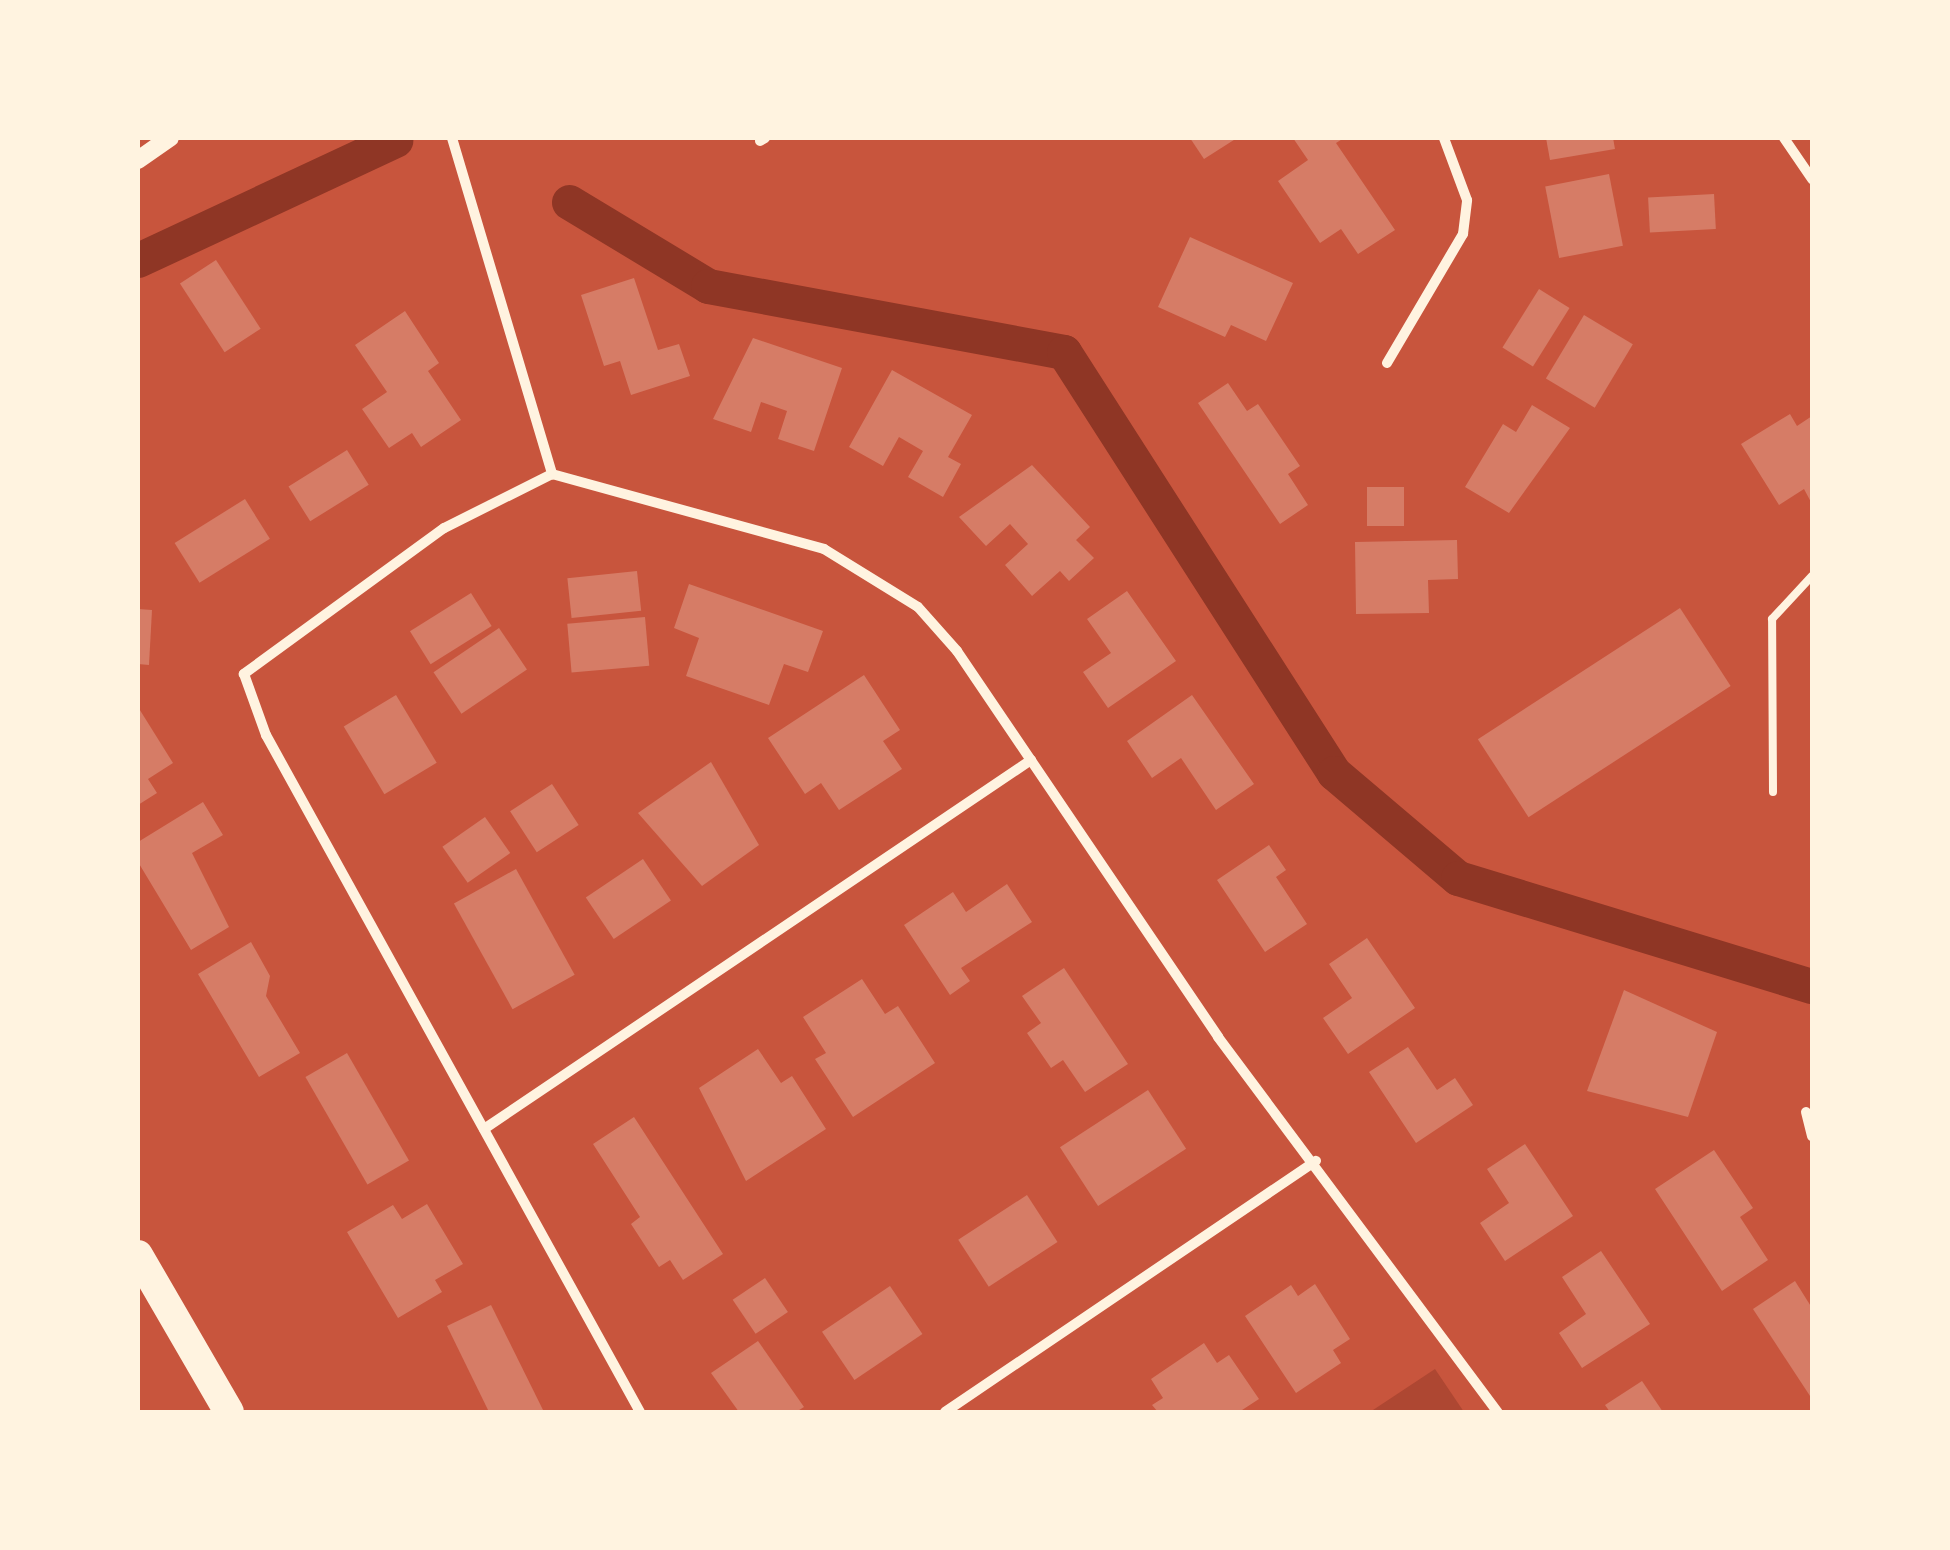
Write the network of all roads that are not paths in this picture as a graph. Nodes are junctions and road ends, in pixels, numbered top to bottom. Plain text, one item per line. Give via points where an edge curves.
1 (170, 138) edge
2 (452, 138) edge
3 (1444, 138) edge
4 (1784, 138) edge
5 (138, 160) edge
6 (1812, 179) edge
7 (1386, 363) dead end
8 (552, 474) junction
9 (1812, 576) edge
10 (1031, 760) junction
11 (1772, 792) dead end
12 (1806, 1112) dead end
13 (484, 1129) junction
14 (1812, 1136) edge
15 (1316, 1161) junction
16 (138, 1256) edge
17 (229, 1412) edge
18 (640, 1412) edge
19 (945, 1412) edge
20 (1498, 1412) edge

1 - 5 street
2 - 8 street
3 - 7 street via 1466,200 1463,234
4 - 6 street
8 - 10 street via 772,532 874,574 957,650
8 - 13 street via 444,528 244,674 266,735
9 - 11 lane via 1772,619
10 - 13 street
10 - 15 street via 1218,1038
12 - 14 street
13 - 18 street
15 - 19 street
15 - 20 street
16 - 17 highway

